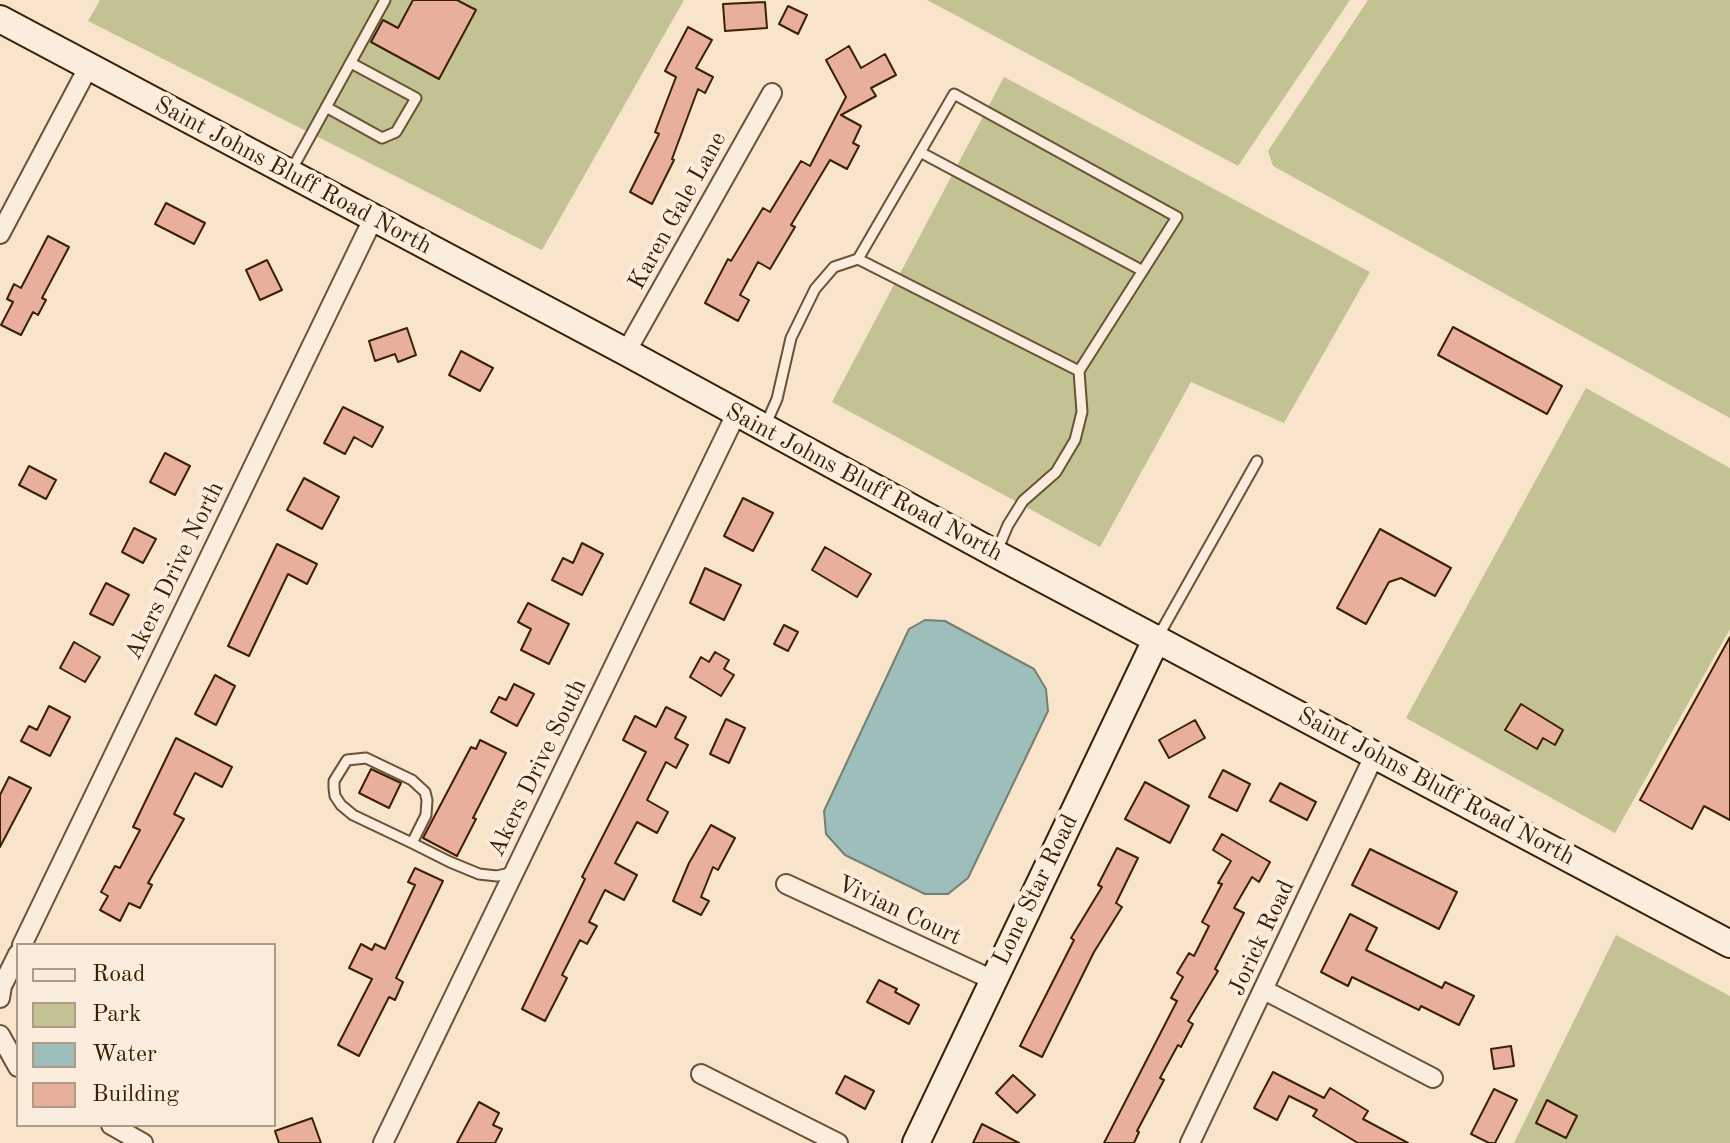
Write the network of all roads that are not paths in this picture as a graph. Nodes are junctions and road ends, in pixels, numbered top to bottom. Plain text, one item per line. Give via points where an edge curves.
1 (385, 0) edge
2 (0, 19) edge
3 (351, 63) junction
4 (89, 66) junction
5 (772, 93) dead end
6 (326, 107) junction
7 (920, 152) junction
8 (289, 174) junction
9 (373, 219) junction
10 (0, 234) edge
11 (858, 259) junction
12 (1143, 271) junction
13 (626, 352) junction
14 (1079, 371) junction
15 (736, 414) junction
16 (763, 429) junction
17 (1257, 461) dead end
18 (996, 554) junction
19 (1157, 638) junction
20 (1375, 754) junction
21 (412, 843) junction
22 (514, 872) junction
23 (786, 884) dead end
24 (23, 943) edge
25 (1730, 944) edge
26 (16, 958) edge
27 (993, 980) junction
28 (1264, 990) junction
29 (0, 998) edge
30 (0, 1037) edge
31 (16, 1064) edge
32 (701, 1074) dead end
33 (1433, 1078) dead end
34 (115, 1127) edge
35 (143, 1143) edge
36 (383, 1143) edge
37 (838, 1143) edge
38 (916, 1143) edge
39 (1190, 1143) edge

1 - 3 lane
2 - 4 main road, Saint Johns Bluff Road North
3 - 6 lane
3 - 6 lane via 416,98 396,132 382,138
4 - 8 main road, Saint Johns Bluff Road North
4 - 10 street
5 - 13 street, Karen Gale Lane
6 - 8 lane
7 - 11 lane
7 - 12 lane
7 - 12 lane via 954,94 1177,217
8 - 9 main road, Saint Johns Bluff Road North
9 - 13 main road, Saint Johns Bluff Road North
9 - 24 street, Akers Drive North
11 - 14 lane
11 - 16 lane via 834,267 815,289 791,338 777,399
12 - 14 lane
13 - 15 main road, Saint Johns Bluff Road North
14 - 18 lane via 1082,412 1075,440 1056,472 1023,501
15 - 16 main road, Saint Johns Bluff Road North
15 - 22 street, Akers Drive South
16 - 18 main road, Saint Johns Bluff Road North
17 - 19 lane
18 - 19 main road, Saint Johns Bluff Road North
19 - 20 main road, Saint Johns Bluff Road North
19 - 27 main road, Lone Star Road
20 - 25 main road, Saint Johns Bluff Road North
20 - 28 street, Jorick Road
21 - 21 lane via 341,805 334,781 347,760 366,758 425,792 426,815
21 - 22 lane via 479,874
22 - 36 street, Akers Drive South
23 - 27 street, Vivian Court
26 - 29 street
27 - 38 main road, Lone Star Road
28 - 33 street
28 - 39 street, Jorick Road
30 - 31 street
32 - 37 street
34 - 35 street

